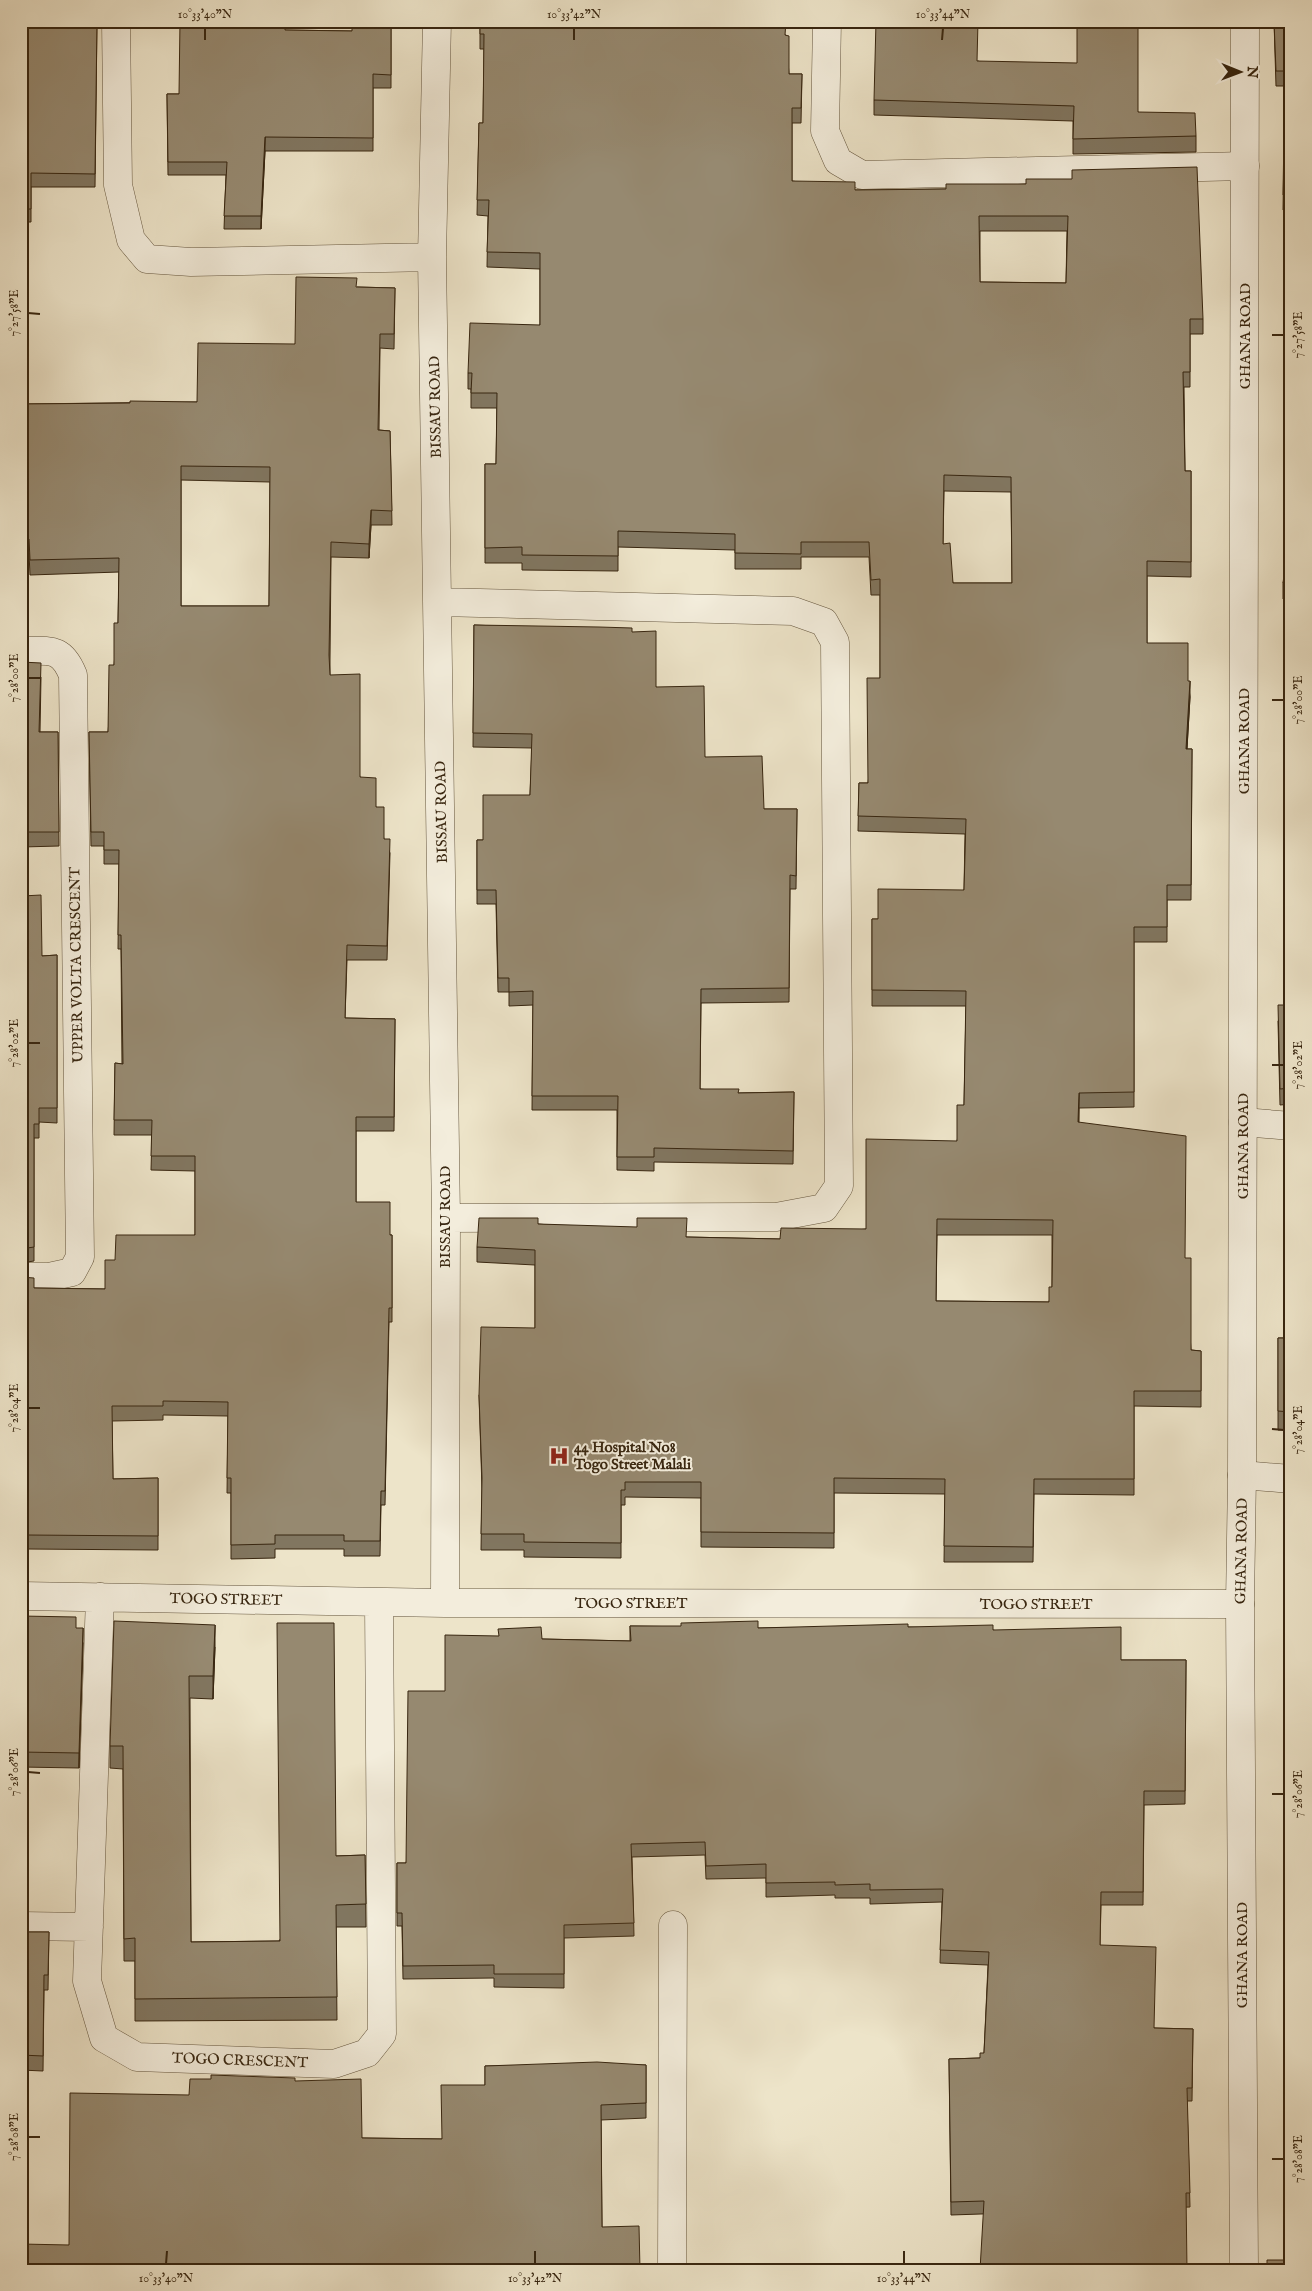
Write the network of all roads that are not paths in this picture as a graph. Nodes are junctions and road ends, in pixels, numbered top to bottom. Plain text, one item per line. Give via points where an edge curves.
1 (116, 21) edge
2 (437, 21) edge
3 (826, 21) edge
4 (1245, 21) edge
5 (1245, 166) junction
6 (432, 257) junction
7 (439, 602) junction
8 (21, 651) edge
9 (1243, 1122) junction
10 (1291, 1126) edge
11 (446, 1218) junction
12 (21, 1277) edge
13 (1242, 1475) junction
14 (1291, 1479) edge
15 (21, 1596) edge
16 (100, 1597) junction
17 (379, 1602) junction
18 (445, 1603) junction
19 (1240, 1604) junction
20 (673, 1924) dead end
21 (21, 1926) edge
22 (89, 1927) junction
23 (672, 2270) edge
24 (1244, 2270) edge

1 - 6 street via 118,185 130,240 147,259 191,262
2 - 6 street, BISSAU ROAD
3 - 5 street via 825,131 838,161 862,175
4 - 5 street, GHANA ROAD
5 - 9 street, GHANA ROAD
6 - 7 street, BISSAU ROAD
7 - 11 street, BISSAU ROAD
7 - 11 street via 793,611 824,622 836,642 839,1186 824,1208 776,1217
8 - 12 street, UPPER VOLTA CRESCENT via 54,650 66,659 73,675 80,1257 72,1272 49,1278
9 - 10 street
9 - 13 street, GHANA ROAD
11 - 18 street, BISSAU ROAD
13 - 14 street
13 - 19 street, GHANA ROAD
15 - 16 street, TOGO STREET
16 - 17 street, TOGO STREET
16 - 22 street, TOGO CRESCENT
17 - 18 street, TOGO STREET
17 - 22 street, TOGO CRESCENT via 382,2034 367,2053 334,2064 137,2057 104,2038 87,1981
18 - 19 street, TOGO STREET
19 - 24 street, GHANA ROAD
20 - 23 street
21 - 22 street

